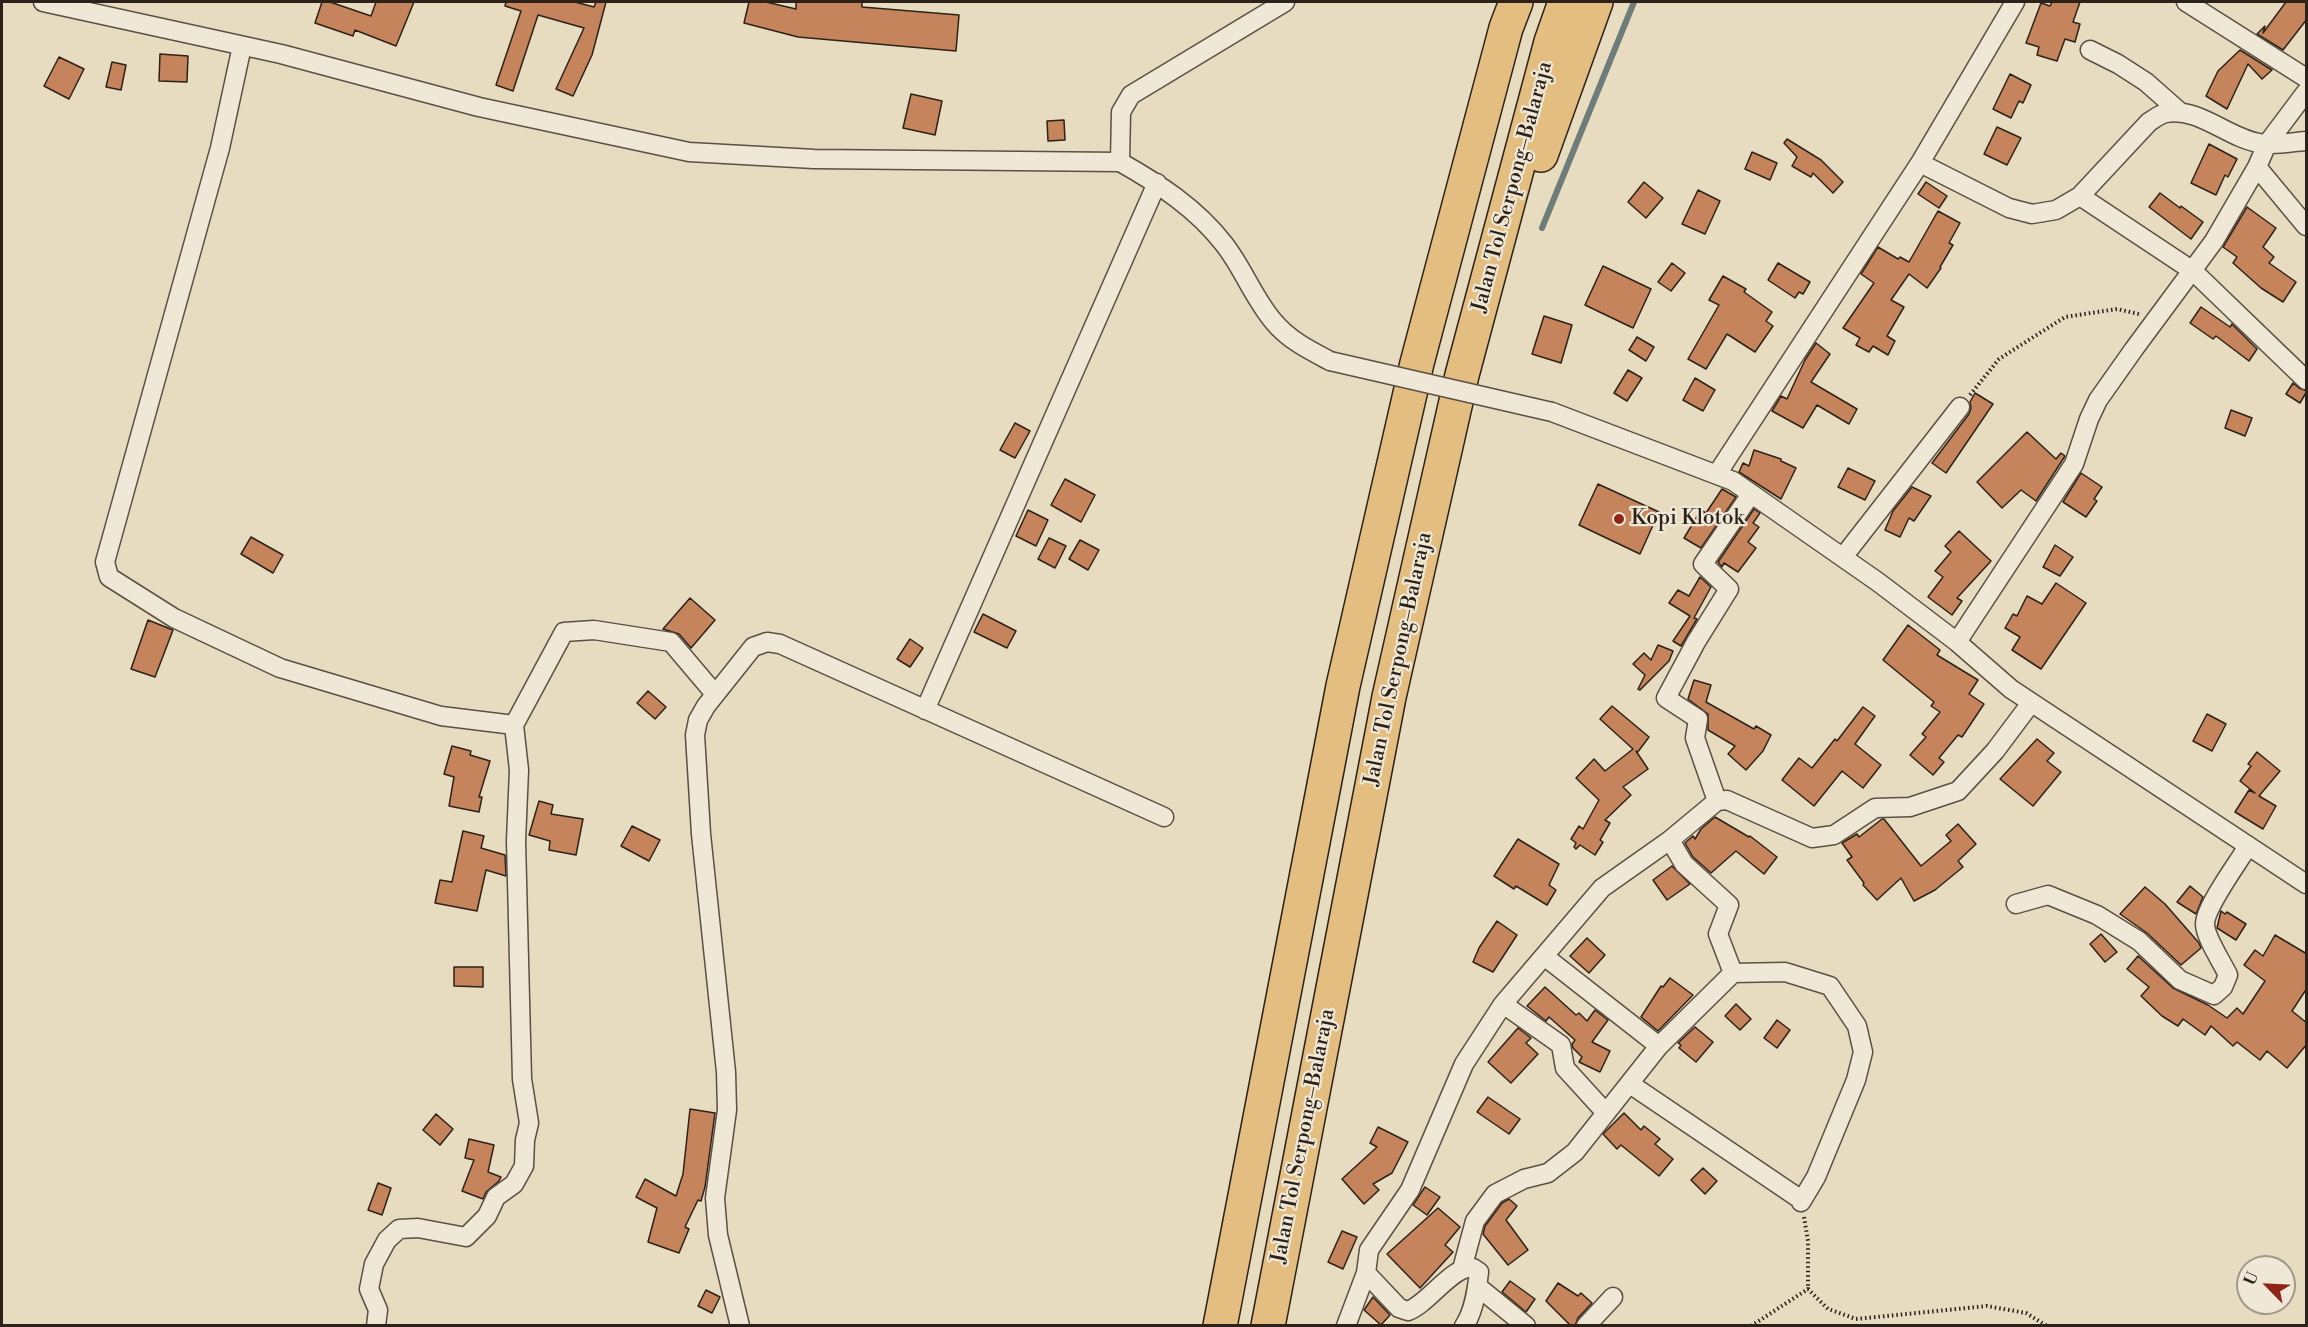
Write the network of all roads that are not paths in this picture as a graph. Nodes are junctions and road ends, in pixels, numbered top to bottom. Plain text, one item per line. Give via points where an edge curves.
1 (43, 2) edge
2 (1285, 2) edge
3 (1516, 2) edge
4 (1566, 2) edge
5 (1596, 2) edge
6 (2015, 2) edge
7 (2186, 2) edge
8 (242, 46) junction
9 (2090, 50) dead end
10 (2307, 78) edge
11 (2307, 92) edge
12 (2180, 112) junction
13 (2307, 141) edge
14 (2266, 144) junction
15 (1120, 162) junction
16 (1920, 163) junction
17 (2257, 167) junction
18 (1157, 183) junction
19 (2080, 196) junction
20 (2307, 226) edge
21 (2193, 271) junction
22 (1462, 375) junction
23 (2307, 380) edge
24 (1960, 407) road end
25 (1717, 474) junction
26 (1751, 494) junction
27 (1843, 557) junction
28 (1958, 642) junction
29 (715, 694) junction
30 (2031, 702) junction
31 (926, 710) junction
32 (514, 725) junction
33 (1717, 801) junction
34 (1164, 817) dead end
35 (1670, 840) junction
36 (2248, 846) junction
37 (2307, 884) edge
38 (2016, 904) dead end
39 (1544, 956) junction
40 (1733, 973) junction
41 (1503, 1004) junction
42 (1659, 1046) junction
43 (1630, 1083) junction
44 (1606, 1113) junction
45 (1462, 1269) junction
46 (1366, 1273) junction
47 (1477, 1286) junction
48 (1613, 1297) dead end
49 (376, 1326) edge
50 (740, 1326) edge
51 (1220, 1326) edge
52 (1268, 1326) edge
53 (1346, 1326) edge
54 (1464, 1326) edge
55 (1526, 1326) edge
56 (1586, 1326) edge

1 - 8 street
2 - 15 street via 1131,95 1121,112
3 - 51 highway via 1417,363 1343,686
4 - 22 highway, Jalan Tol Serpong–Balaraja via 1551,42
5 - 22 highway
6 - 16 street
7 - 10 street
8 - 15 street via 479,107 689,152 814,159
8 - 32 street via 220,147 105,562 109,577 174,618 280,668 441,716
9 - 12 street via 2146,82
11 - 14 street
12 - 14 street
12 - 19 street via 2164,113 2150,122
13 - 14 street
14 - 17 street
15 - 18 street
16 - 19 street via 2009,208 2032,214 2056,210
16 - 25 street
17 - 20 street
17 - 21 street
18 - 25 street, bridge via 1199,216 1225,245 1274,322 1300,346 1330,361 1552,412
18 - 31 street
19 - 21 street
21 - 23 street
21 - 28 street via 2098,400 2074,464
22 - 52 highway, Jalan Tol Serpong–Balaraja via 1389,697
24 - 27 street
25 - 26 street
26 - 27 street
26 - 33 street via 1703,564 1729,589 1666,698 1698,719 1695,738
27 - 28 street
28 - 30 street
29 - 31 street via 753,647 767,642 780,644
29 - 32 street via 671,642 594,630 564,632
29 - 50 street via 698,720 695,735 701,834 726,1072 727,1110 715,1198 717,1226
30 - 33 street via 1995,751 1958,791 1910,807 1875,808 1834,836 1812,838 1727,800
30 - 36 street
31 - 34 street
32 - 49 street via 519,770 516,841 522,1079 529,1123 524,1166 514,1184 496,1197 487,1216 466,1237 418,1228 399,1229 387,1240 374,1264 369,1289 378,1310
33 - 35 street
35 - 39 street via 1602,888
35 - 40 street via 1684,864 1729,905 1718,934
36 - 37 street
36 - 38 street via 2205,923 2228,975 2214,995 2180,980 2139,941 2097,915 2048,896
39 - 41 street
39 - 42 street
40 - 42 street
40 - 43 street via 1785,972 1830,986 1857,1026 1863,1052 1856,1080 1816,1177 1801,1202
41 - 44 street via 1561,1045 1564,1068
41 - 46 street via 1464,1064 1410,1191 1369,1250
42 - 43 street
43 - 44 street
44 - 45 street via 1575,1152 1554,1170 1495,1194 1475,1221
45 - 46 street via 1408,1311 1399,1308
45 - 47 street via 1479,1272
46 - 53 street
47 - 54 street
47 - 55 street
48 - 56 street

